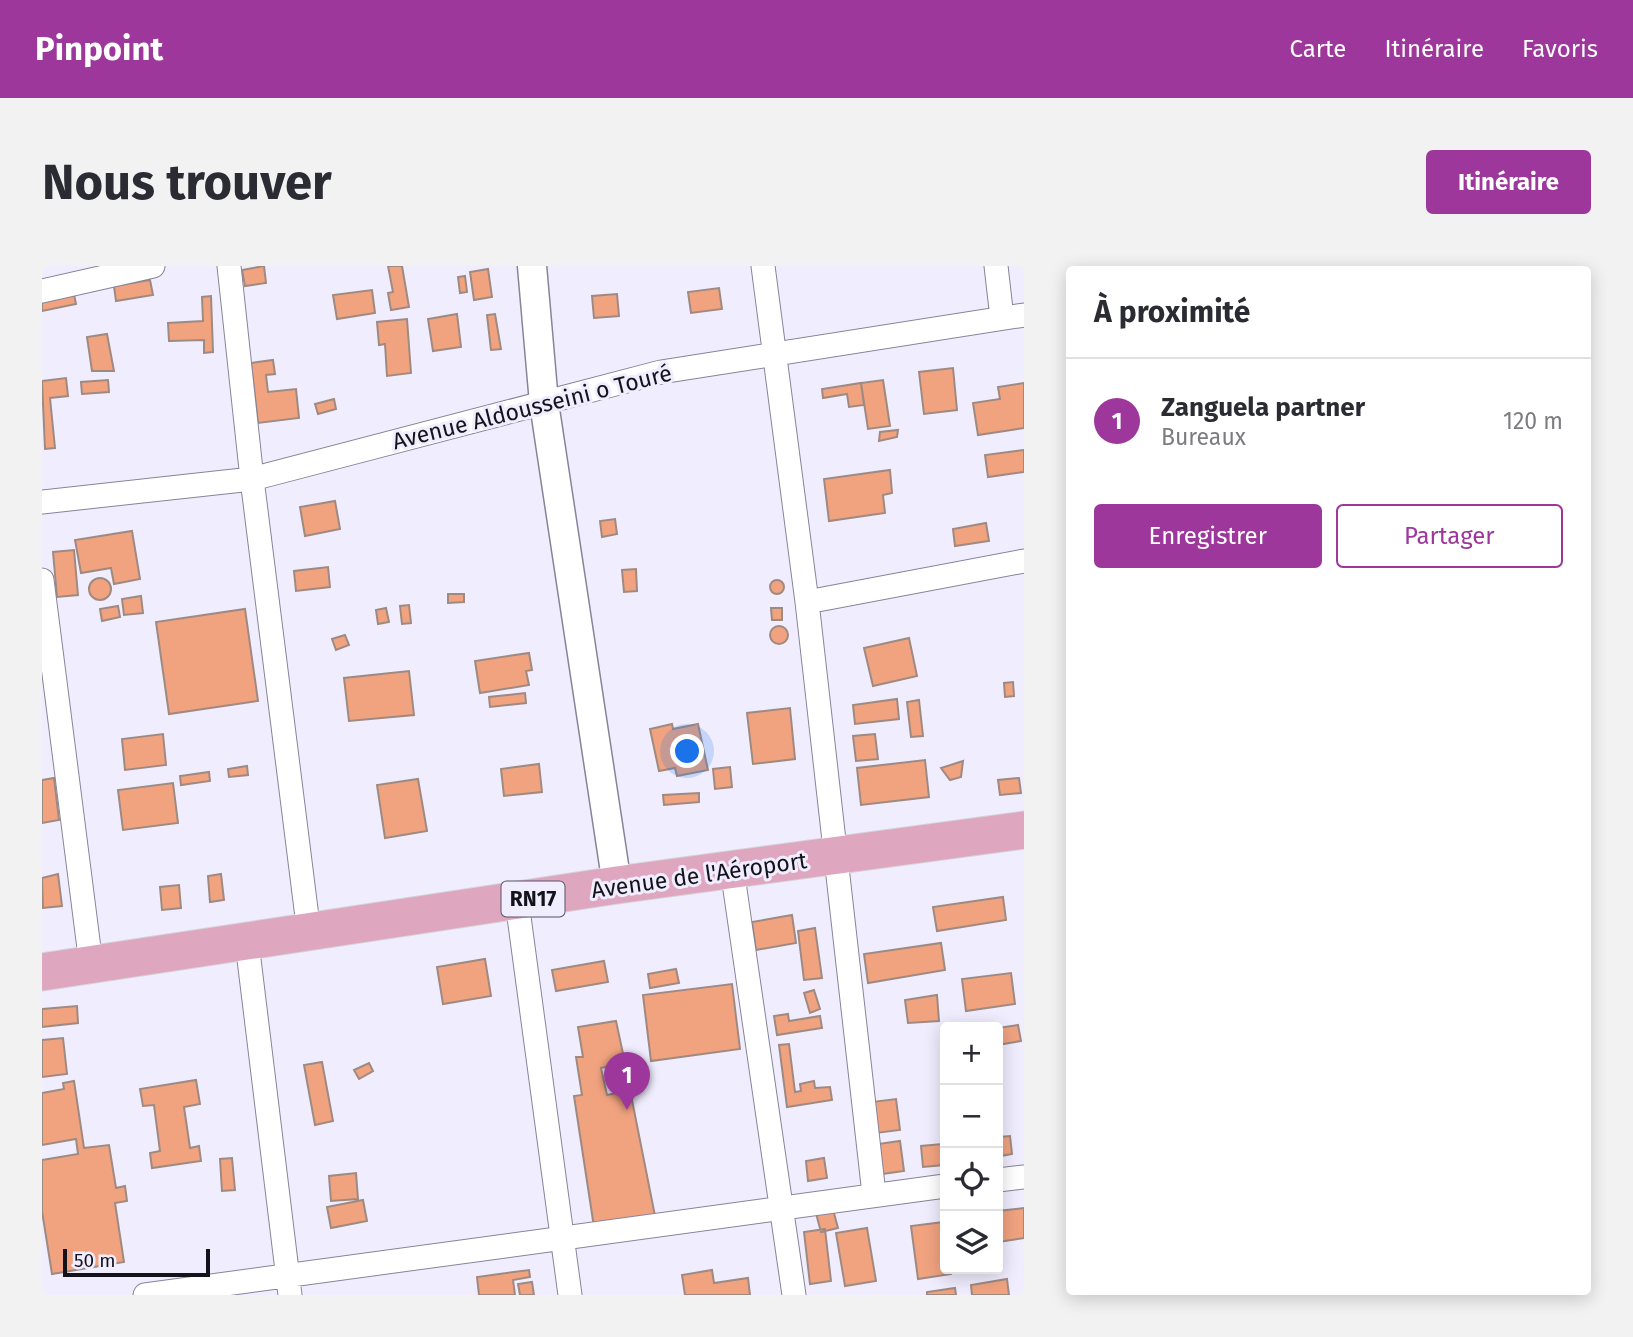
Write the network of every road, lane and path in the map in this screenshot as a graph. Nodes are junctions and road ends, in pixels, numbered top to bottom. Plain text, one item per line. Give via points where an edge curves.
1 (153, 266) edge
2 (229, 266) edge
3 (532, 266) edge
4 (763, 266) edge
5 (996, 266) edge
6 (42, 290) edge
7 (1013, 316) edge
8 (774, 353) junction
9 (544, 403) junction
10 (252, 479) junction
11 (42, 502) edge
12 (1024, 561) edge
13 (42, 580) edge
14 (807, 602) junction
15 (1024, 830) edge
16 (834, 856) junction
17 (732, 869) junction
18 (617, 885) junction
19 (517, 902) junction
20 (309, 933) junction
21 (247, 943) junction
22 (91, 964) junction
23 (42, 972) edge
24 (1024, 1177) edge
25 (1003, 1179) edge
26 (940, 1187) edge
27 (873, 1194) junction
28 (781, 1210) junction
29 (562, 1240) junction
30 (289, 1286) edge
31 (145, 1295) edge
32 (570, 1295) edge
33 (794, 1295) edge

1 - 6 street
2 - 10 street
3 - 9 street
4 - 8 street
5 - 7 street
7 - 8 street, Avenue Aldousseini o Touré
8 - 9 street, Avenue Aldousseini o Touré via 661,372
8 - 14 street
9 - 10 street, Avenue Aldousseini o Touré
9 - 18 street
10 - 11 street, Avenue Aldousseini o Touré
10 - 20 street
12 - 14 street
13 - 22 street
14 - 16 street
15 - 16 main road, Avenue de l'Aéroport / RN17
16 - 17 main road, Avenue de l'Aéroport / RN17
16 - 27 street
17 - 18 main road, Avenue de l'Aéroport / RN17
17 - 28 street
18 - 19 main road, Avenue de l'Aéroport / RN17
19 - 20 main road, Avenue de l'Aéroport / RN17
19 - 29 street
20 - 21 main road, Avenue de l'Aéroport / RN17
21 - 22 main road, Avenue de l'Aéroport / RN17
21 - 30 street
22 - 23 main road, Avenue de l'Aéroport / RN17
24 - 25 street
26 - 27 street
27 - 28 street
28 - 29 street
28 - 33 street
29 - 30 street
29 - 32 street
30 - 31 street

